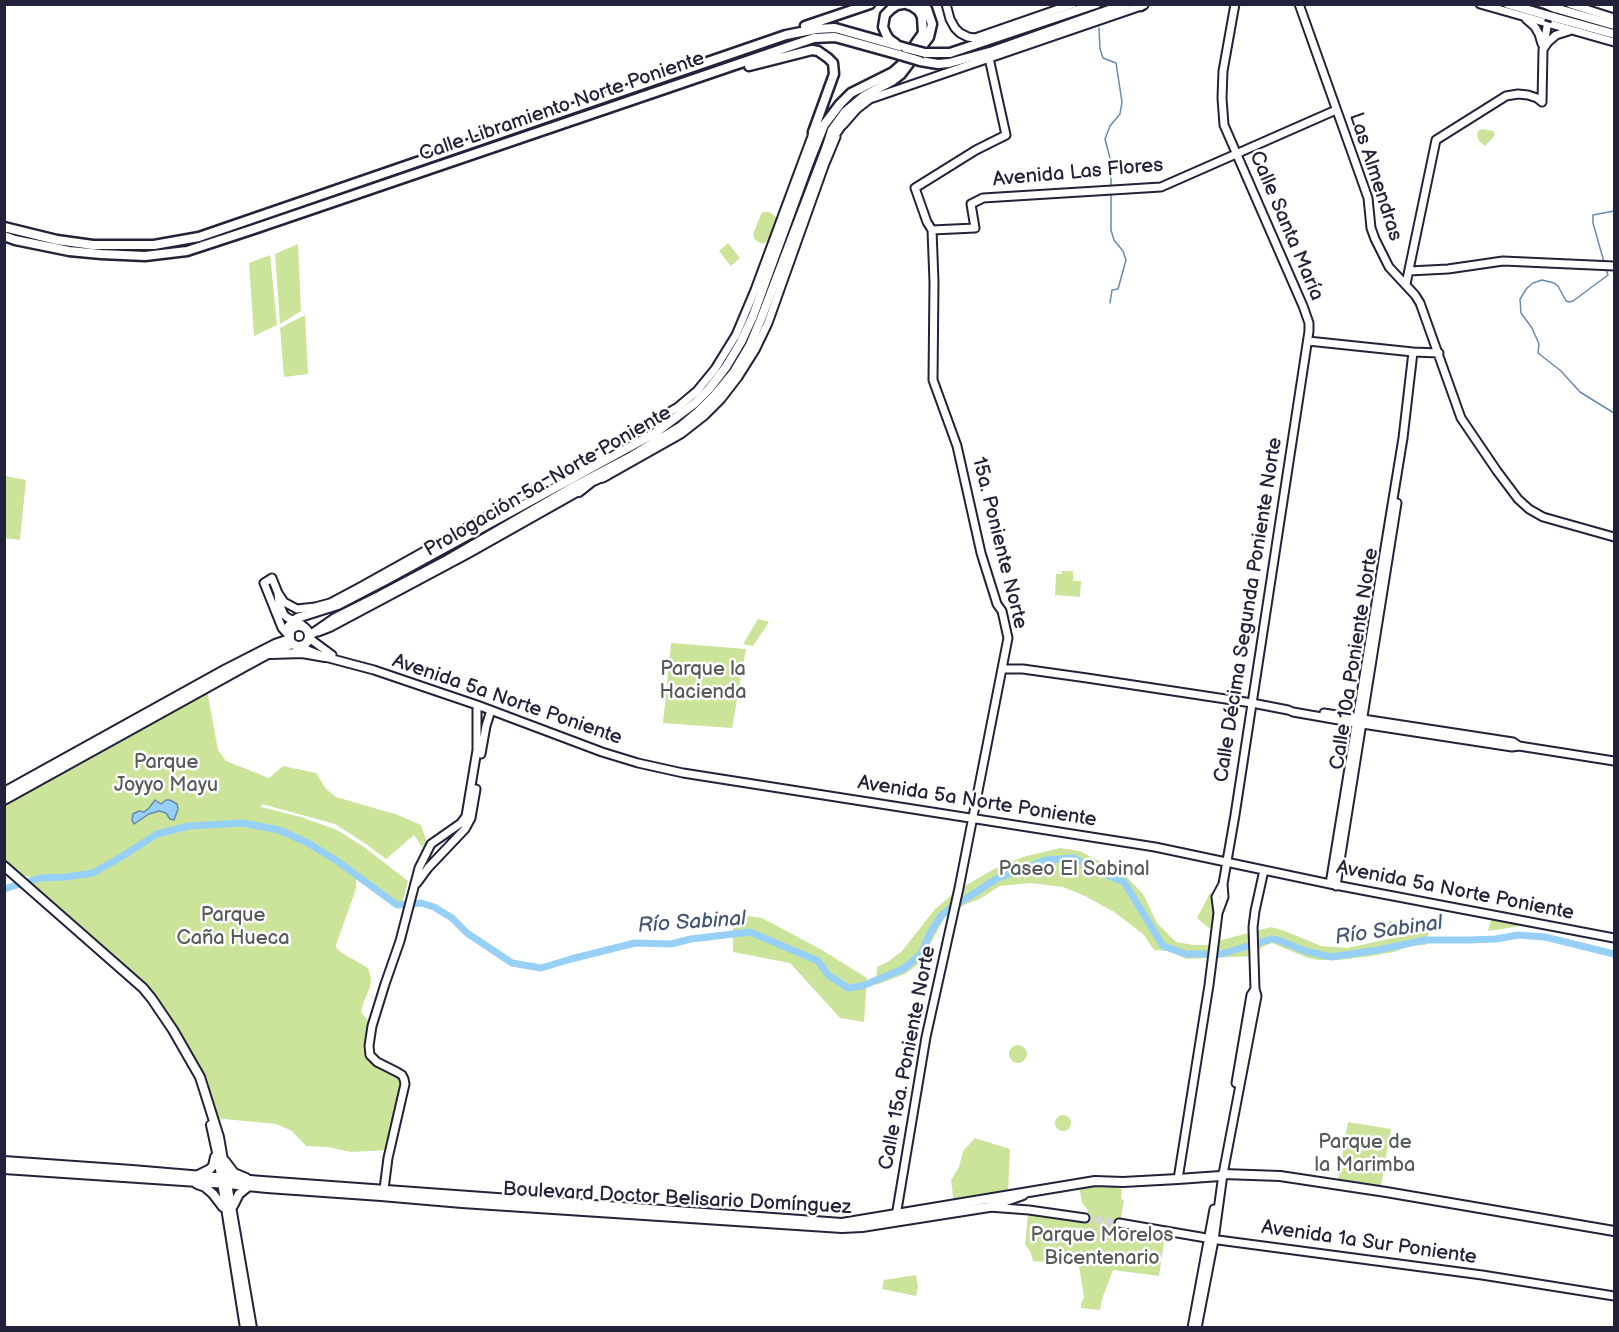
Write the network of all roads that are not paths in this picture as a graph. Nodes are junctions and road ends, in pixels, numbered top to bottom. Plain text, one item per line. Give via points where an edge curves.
1 (904, 4) edge
2 (922, 4) edge
3 (946, 4) edge
4 (1073, 4) edge
5 (1096, 4) edge
6 (1126, 4) edge
7 (1235, 4) edge
8 (1480, 4) edge
9 (1508, 4) edge
10 (1570, 4) edge
11 (868, 5) edge
12 (1143, 5) edge
13 (1300, 7) edge
14 (1550, 11) edge
15 (1097, 15) junction
16 (1524, 17) junction
17 (1614, 18) edge
18 (1614, 25) edge
19 (1574, 30) junction
20 (1614, 34) edge
21 (786, 35) junction
22 (1055, 35) junction
23 (1614, 42) edge
24 (902, 50) junction
25 (1543, 50) junction
26 (989, 58) junction
27 (713, 73) junction
28 (1336, 110) junction
29 (845, 120) junction
30 (813, 132) junction
31 (827, 146) junction
32 (1236, 153) junction
33 (810, 160) junction
34 (411, 164) junction
35 (414, 174) junction
36 (791, 212) junction
37 (801, 216) junction
38 (4, 227) edge
39 (932, 230) junction
40 (4, 236) edge
41 (1613, 266) edge
42 (1409, 271) junction
43 (766, 282) junction
44 (1406, 285) junction
45 (755, 290) junction
46 (1308, 341) junction
47 (1413, 352) junction
48 (1439, 353) junction
49 (602, 452) junction
50 (603, 461) junction
51 (588, 465) junction
52 (568, 471) junction
53 (606, 473) junction
54 (577, 475) junction
55 (577, 489) junction
56 (1614, 537) edge
57 (388, 579) junction
58 (360, 587) junction
59 (278, 593) junction
60 (379, 596) junction
61 (362, 610) junction
62 (293, 621) junction
63 (304, 627) junction
64 (312, 636) junction
65 (291, 640) junction
66 (266, 655) junction
67 (325, 657) junction
68 (345, 661) junction
69 (1002, 669) junction
70 (1252, 703) junction
71 (477, 705) junction
72 (491, 710) junction
73 (1360, 721) junction
74 (1614, 761) edge
75 (4, 792) edge
76 (4, 800) edge
77 (972, 817) junction
78 (1227, 862) junction
79 (4, 868) edge
80 (1264, 870) junction
81 (1333, 885) junction
82 (415, 886) junction
83 (954, 909) joint
84 (1614, 938) edge
85 (220, 1153) junction
86 (4, 1161) edge
87 (4, 1169) edge
88 (1221, 1175) junction
89 (191, 1179) junction
90 (1178, 1179) junction
91 (225, 1181) junction
92 (253, 1184) junction
93 (384, 1189) junction
94 (1032, 1192) junction
95 (989, 1207) junction
96 (229, 1213) junction
97 (897, 1214) junction
98 (1085, 1218) tunnel mouth
99 (893, 1222) junction
100 (1119, 1223) tunnel mouth
101 (1614, 1231) edge
102 (1211, 1239) junction
103 (1614, 1296) edge
104 (245, 1307) junction
105 (246, 1328) edge
106 (252, 1328) edge
107 (1192, 1328) edge
108 (1197, 1328) edge

1 - 24 highway via 885,15 883,27 889,39
1 - 33 highway via 912,6 922,17 923,33 893,72 851,93 840,104 824,125
2 - 31 highway via 932,24 928,37 901,74 846,112 832,130
3 - 4 street via 955,28 975,38
5 - 24 highway, Calle Libramiento Norte Poniente, bridge via 950,53
6 - 15 highway, Calle Libramiento Norte Poniente
7 - 32 street, Calle Santa María via 1222,98 1224,125
8 - 16 street
9 - 14 highway
10 - 17 street
11 - 21 highway
12 - 22 street
13 - 28 street, Las Almendras
14 - 16 street
14 - 18 highway
14 - 19 street
14 - 20 highway
14 - 25 street
15 - 22 highway
15 - 24 highway, Calle Libramiento Norte Poniente, bridge via 949,63 920,61
16 - 25 street via 1539,34
19 - 23 street
19 - 25 street via 1556,35
21 - 24 highway, Calle Libramiento Norte Poniente via 835,28
21 - 34 highway, Calle Libramiento Norte Poniente
22 - 26 street
24 - 27 highway, Calle Libramiento Norte Poniente via 824,37
25 - 42 street via 1542,102 1528,95 1506,96 1436,140
26 - 29 street via 870,99
26 - 39 street, 15a. Poniente Norte via 1006,135 915,188
27 - 30 highway via 805,51 824,54 832,63 834,74
27 - 35 highway, Calle Libramiento Norte Poniente
28 - 32 street, Avenida Las Flores
28 - 44 street, Las Almendras via 1368,198 1375,239 1389,267
29 - 31 main road, Prologación 5a. Norte Poniente
29 - 53 street via 824,166 768,323 738,377 704,416 681,434
30 - 33 main road
30 - 45 street
31 - 37 main road, Prologación 5a. Norte Poniente
32 - 39 street, Avenida Las Flores via 1161,187 984,198 971,204 975,228
32 - 46 street, Calle Santa María via 1303,306 1309,323
33 - 36 main road
34 - 35 highway
34 - 38 highway, Calle Libramiento Norte Poniente via 226,229 171,243 86,244
35 - 40 highway, Calle Libramiento Norte Poniente via 187,251 146,256 90,253
36 - 37 main road
36 - 43 main road
37 - 53 main road, Prologación 5a. Norte Poniente via 750,345 734,372 680,427
39 - 69 street, 15a. Poniente Norte via 933,380 957,446 981,553 1002,611 1008,638
41 - 42 street via 1503,261
42 - 44 street
43 - 45 main road
43 - 50 main road via 741,342 709,388 655,433
44 - 48 street, Las Almendras via 1423,310
45 - 49 street via 736,335 697,391 678,407
46 - 47 street
46 - 70 street, Calle Décima Segunda Poniente Norte
47 - 48 street
47 - 73 street, Calle 10a Poniente Norte via 1399,491
48 - 56 street, Las Almendras via 1461,418 1518,499 1543,517
49 - 51 main road
49 - 52 street
50 - 51 main road
50 - 54 main road
51 - 52 main road
51 - 54 main road
52 - 58 street
53 - 55 main road, Prologación 5a. Norte Poniente
53 - 55 main road
54 - 57 main road
55 - 60 main road, Prologación 5a. Norte Poniente
55 - 61 street via 510,531
57 - 58 main road
57 - 62 main road via 338,605
58 - 59 street via 330,603 307,609 290,606
59 - 62 street via 284,615
59 - 65 street via 272,578 264,583
60 - 61 main road
60 - 64 main road, Prologación 5a. Norte Poniente via 335,618
61 - 64 street
62 - 63 street
62 - 65 main road via 288,627
63 - 64 main road
63 - 65 main road via 294,628
64 - 65 main road via 304,645
64 - 68 street, Avenida 5a Norte Poniente via 325,651
65 - 66 main road
65 - 67 street, Avenida 5a Norte Poniente
65 - 75 main road via 265,649
66 - 67 main road via 302,653
66 - 76 main road
67 - 68 street, Avenida 5a Norte Poniente
68 - 71 street, Avenida 5a Norte Poniente
69 - 70 street
69 - 77 street, 15a. Poniente Norte
70 - 73 street
70 - 78 street, Calle Décima Segunda Poniente Norte
71 - 72 street, Avenida 5a Norte Poniente
71 - 82 street via 477,750 466,816 461,824 431,844
72 - 77 street, Avenida 5a Norte Poniente via 638,763
72 - 82 street via 471,818
73 - 74 street
73 - 81 street, Calle 10a Poniente Norte via 1345,834
77 - 78 street, Avenida 5a Norte Poniente
77 - 83 street, 15a. Poniente Norte
78 - 80 street, Avenida 5a Norte Poniente
78 - 90 street, Calle Décima Segunda Poniente Norte via 1216,897 1218,913 1209,985
79 - 85 main road via 152,1004 196,1078
80 - 81 street, Avenida 5a Norte Poniente
80 - 88 street via 1253,934 1253,992 1257,996
81 - 84 street, Avenida 5a Norte Poniente
82 - 93 street via 369,1046 370,1055 402,1075 405,1084
83 - 97 street, Calle 15a. Poniente Norte via 926,1037
85 - 89 main road via 210,1169
85 - 91 main road
85 - 92 main road via 234,1173
86 - 89 main road, Boulevard Doctor Belisario Domínguez via 111,1168
87 - 89 main road, Boulevard Doctor Belisario Domínguez
88 - 90 main road
88 - 101 main road via 1280,1176
88 - 102 street
89 - 91 main road, Boulevard Doctor Belisario Domínguez
89 - 96 main road via 217,1198
90 - 94 main road via 1095,1181
91 - 92 main road, Boulevard Doctor Belisario Domínguez
91 - 96 main road
92 - 93 main road, Boulevard Doctor Belisario Domínguez
92 - 96 main road via 237,1197
92 - 99 main road, Boulevard Doctor Belisario Domínguez via 462,1203 842,1228
93 - 97 main road, Boulevard Doctor Belisario Domínguez via 842,1223
94 - 95 main road, Boulevard Doctor Belisario Domínguez
94 - 97 main road, Boulevard Doctor Belisario Domínguez
95 - 98 street
95 - 99 main road, Boulevard Doctor Belisario Domínguez
96 - 104 main road
97 - 99 street, Calle 15a. Poniente Norte
100 - 102 street, Avenida 1a Sur Poniente
102 - 103 street, Avenida 1a Sur Poniente
102 - 107 street
102 - 108 street
104 - 105 main road
104 - 106 main road

